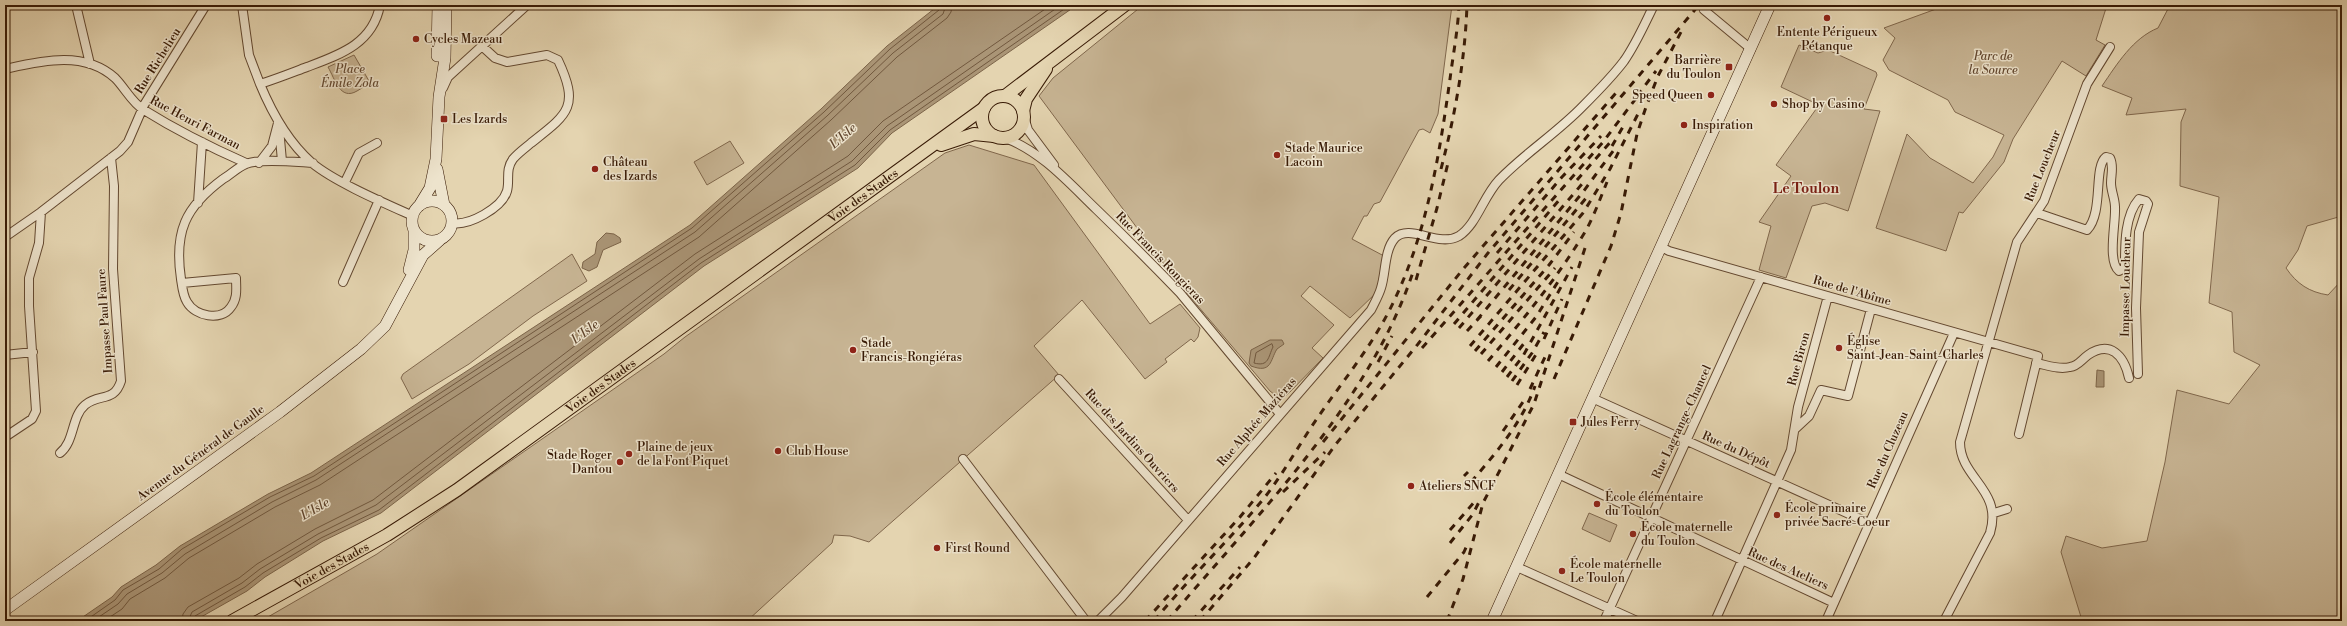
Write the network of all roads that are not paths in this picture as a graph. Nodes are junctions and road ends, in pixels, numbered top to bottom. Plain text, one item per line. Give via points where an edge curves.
1 (76, 5) edge
2 (206, 5) edge
3 (242, 5) edge
4 (380, 5) edge
5 (438, 5) edge
6 (446, 5) edge
7 (527, 5) edge
8 (1125, 5) edge
9 (1654, 5) edge
10 (1770, 5) edge
11 (1704, 10) dead end
12 (483, 47) junction
13 (2110, 47) dead end
14 (1751, 49) junction
15 (1059, 53) junction
16 (90, 64) junction
17 (5, 69) edge
18 (260, 84) junction
19 (1005, 96) junction
20 (439, 97) junction
21 (984, 108) junction
22 (142, 109) junction
23 (1024, 114) junction
24 (278, 123) junction
25 (999, 137) junction
26 (202, 142) junction
27 (377, 144) dead end
28 (111, 158) junction
29 (915, 158) junction
30 (436, 159) junction
31 (282, 161) junction
32 (259, 162) junction
33 (246, 163) junction
34 (313, 163) junction
35 (1060, 174) junction
36 (345, 182) junction
37 (379, 200) junction
38 (198, 203) junction
39 (444, 205) junction
40 (419, 206) junction
41 (41, 212) junction
42 (2037, 213) junction
43 (413, 216) junction
44 (452, 224) junction
45 (414, 230) junction
46 (5, 237) edge
47 (440, 240) junction
48 (1660, 247) junction
49 (1761, 276) junction
50 (343, 282) dead end
51 (182, 283) junction
52 (1828, 296) junction
53 (399, 302) junction
54 (1871, 309) junction
55 (1954, 333) junction
56 (1988, 342) junction
57 (33, 352) junction
58 (5, 355) edge
59 (2037, 360) junction
60 (2138, 374) dead end
61 (2129, 378) dead end
62 (1059, 379) dead end
63 (1592, 398) junction
64 (1280, 414) junction
65 (1795, 429) junction
66 (2019, 434) dead end
67 (5, 437) edge
68 (1686, 440) junction
69 (60, 453) dead end
70 (963, 460) dead end
71 (1558, 474) junction
72 (1778, 482) junction
73 (2007, 509) dead end
74 (1994, 513) junction
75 (1651, 518) junction
76 (1187, 519) junction
77 (1869, 523) junction
78 (1743, 562) junction
79 (1516, 567) junction
80 (276, 598) junction
81 (1834, 603) junction
82 (1610, 609) junction
83 (5, 610) edge
84 (232, 621) edge
85 (241, 621) edge
86 (1086, 621) edge
87 (1098, 621) edge
88 (1492, 621) edge
89 (1604, 621) edge
90 (1637, 621) edge
91 (1716, 621) edge
92 (1826, 621) edge
93 (1944, 621) edge

1 - 16 street
2 - 22 street, Rue Richelieu
3 - 18 street via 249,55
4 - 18 street via 370,29 359,43 342,54
5 - 20 main road
6 - 20 main road via 444,58
7 - 12 street
8 - 15 main road
9 - 64 street, Rue Alphée Maziéras via 1624,61 1583,107 1499,180 1485,196 1466,231 1451,239 1434,239 1405,233 1394,240 1389,250 1381,288 1371,310
10 - 14 main road
11 - 14 street
12 - 20 street via 448,77
12 - 44 street via 501,61 547,55 558,60 569,91 569,103 555,124 514,157 508,168 508,186 503,200 469,223
13 - 42 street, Rue Loucheur via 2087,84 2052,181
14 - 48 main road
15 - 19 main road
15 - 23 main road via 1037,80 1026,99
16 - 17 street via 58,60
16 - 22 street, Rue Henri Farman via 115,78
18 - 24 street
19 - 21 main road via 995,97
19 - 23 main road via 1016,100
20 - 30 main road
21 - 25 main road via 982,120 988,132
21 - 29 main road, Voie des Stades
22 - 26 street, Rue Henri Farman
22 - 28 street, Rue Richelieu via 128,142
23 - 25 main road via 1023,123 1016,133
23 - 35 street via 1028,130
24 - 31 street
24 - 32 street via 272,146
24 - 34 street
25 - 29 main road, Voie des Stades via 974,134 961,137
25 - 35 street, Rue Francis Rongieras via 1020,145
26 - 33 street, Rue Henri Farman
26 - 38 street
27 - 36 street via 359,153
28 - 41 street, Rue Richelieu
28 - 69 street, Impasse Paul Faure via 113,270 121,380 118,390 86,404 79,411 66,448
29 - 80 main road, Voie des Stades via 457,490 387,536
30 - 39 main road
30 - 40 main road via 430,188
31 - 32 street
31 - 34 street
32 - 33 street
33 - 38 street via 214,186
34 - 36 street
35 - 64 street, Rue Francis Rongieras via 1180,293
36 - 37 street
37 - 43 street
37 - 50 street
38 - 51 street via 185,219 177,255
39 - 40 main road via 431,201
39 - 44 main road via 451,213
40 - 43 main road
41 - 46 street, Rue Richelieu
41 - 57 street via 39,243 29,278
42 - 56 street, Rue Loucheur via 2017,242
42 - 60 street, Impasse Loucheur via 2087,230 2098,203 2100,164 2106,157 2110,158 2115,207 2113,259 2115,268 2119,271 2125,268 2129,221 2134,205 2139,199 2148,204 2139,232 2136,308
43 - 45 main road
44 - 47 main road via 448,233
45 - 47 main road via 422,239
45 - 53 main road, Avenue du Général de Gaulle via 414,250
47 - 53 main road, Avenue du Général de Gaulle via 423,254
48 - 49 street, Rue de l'Abîme
48 - 63 main road
49 - 52 street, Rue de l'Abîme
49 - 68 street, Rue Lagrange-Chancel
51 - 51 street via 186,301 194,311 203,315 216,315 231,308 236,297 236,278
52 - 54 street, Rue de l'Abîme
52 - 65 street, Rue Biron via 1798,407
53 - 83 main road, Avenue du Général de Gaulle via 380,332 339,368
54 - 55 street, Rue de l'Abîme
54 - 65 street via 1848,396 1821,390 1809,416
55 - 56 street, Rue de l'Abîme
55 - 77 street, Rue du Cluzeau
56 - 59 street, Rue de l'Abîme
56 - 74 street, Rue Loucheur via 1960,442 1960,451 1989,498
57 - 58 street
57 - 67 street via 35,416
59 - 61 street, Rue de l'Abîme via 2068,368 2076,366 2088,355 2099,350 2108,350 2116,352 2121,357
59 - 66 street
62 - 76 street, Rue des Jardins Ouvriers
63 - 68 street, Rue du Dépôt
63 - 71 main road
64 - 76 street, Rue Alphée Maziéras
65 - 72 street, Rue Biron via 1791,450
68 - 72 street, Rue du Dépôt
68 - 75 street, Rue Lagrange-Chancel
70 - 86 street
71 - 75 street, Rue des Ateliers
71 - 79 main road
72 - 77 street, Rue du Dépôt
72 - 78 street, Rue Biron
73 - 74 street
74 - 93 street via 1990,533
75 - 78 street, Rue des Ateliers
75 - 82 street, Rue Lagrange-Chancel
76 - 87 street, Rue Alphée Maziéras via 1122,597
77 - 81 street, Rue du Cluzeau
78 - 81 street, Rue des Ateliers
78 - 91 street, Rue Biron
79 - 82 street
79 - 88 main road
80 - 84 main road, Voie des Stades
80 - 85 main road, Voie des Stades
81 - 92 street, Rue du Cluzeau
82 - 89 street, Rue Lagrange-Chancel
82 - 90 street

